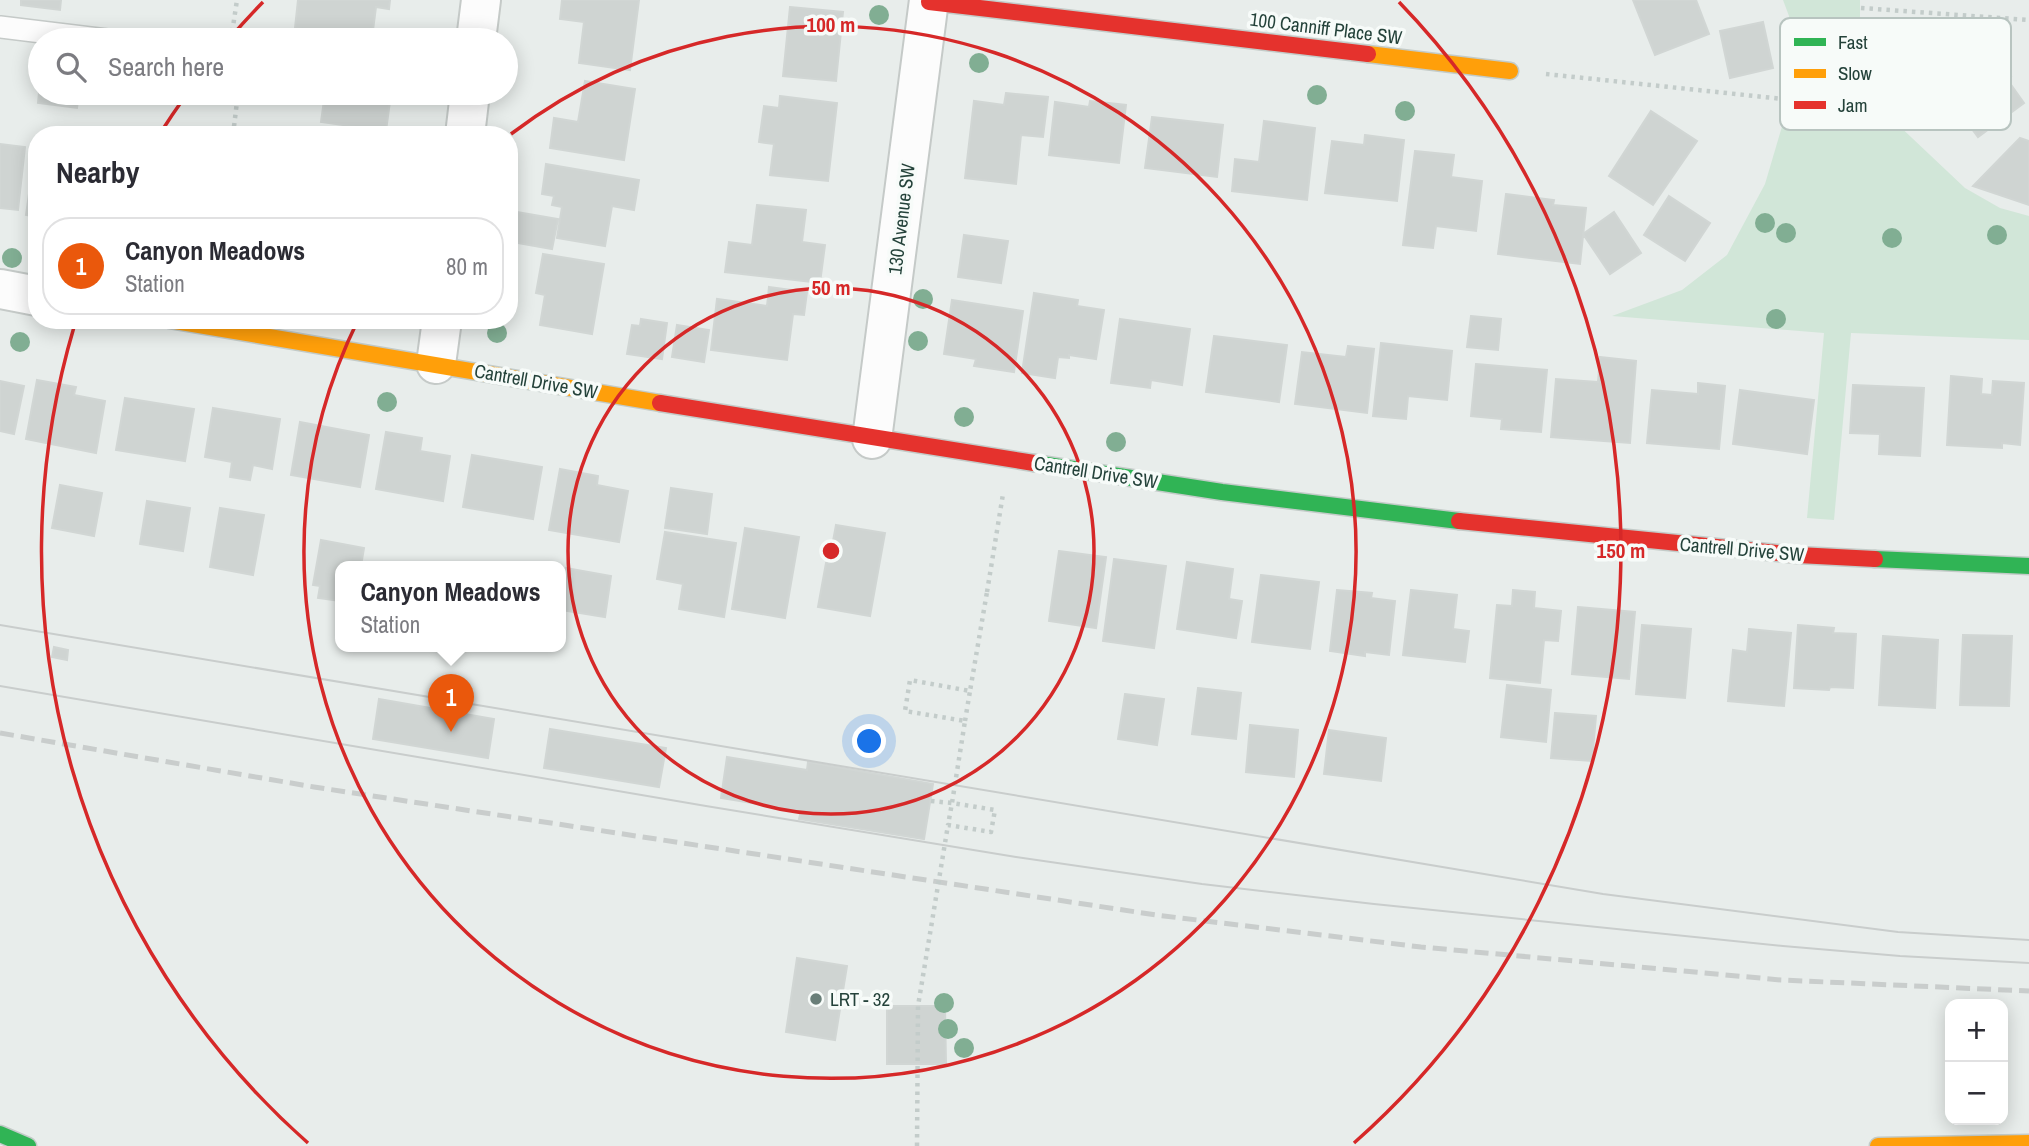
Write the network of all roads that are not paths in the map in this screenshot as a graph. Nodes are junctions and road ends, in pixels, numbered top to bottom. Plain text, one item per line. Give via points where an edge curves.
1 (481, 0) edge
2 (929, 1) edge
3 (0, 27) edge
4 (478, 28) edge
5 (28, 30) edge
6 (1510, 71) road end
7 (469, 105) edge
8 (466, 126) edge
9 (0, 289) edge
10 (28, 294) edge
11 (221, 329) edge
12 (441, 329) edge
13 (436, 364) junction
14 (872, 439) junction
15 (2029, 566) edge
16 (0, 1134) edge
17 (2029, 1143) edge
18 (28, 1146) edge
19 (1878, 1146) edge

1 - 4 street
2 - 6 main road, 100 Canniff Place SW
2 - 14 street, 130 Avenue SW
3 - 5 lane
7 - 8 street
9 - 10 street
11 - 13 main road, Cantrell Drive SW
12 - 13 street
13 - 14 main road, Cantrell Drive SW
14 - 15 main road, Cantrell Drive SW via 1222,492 1524,529 1798,555
16 - 18 main road
17 - 19 main road

